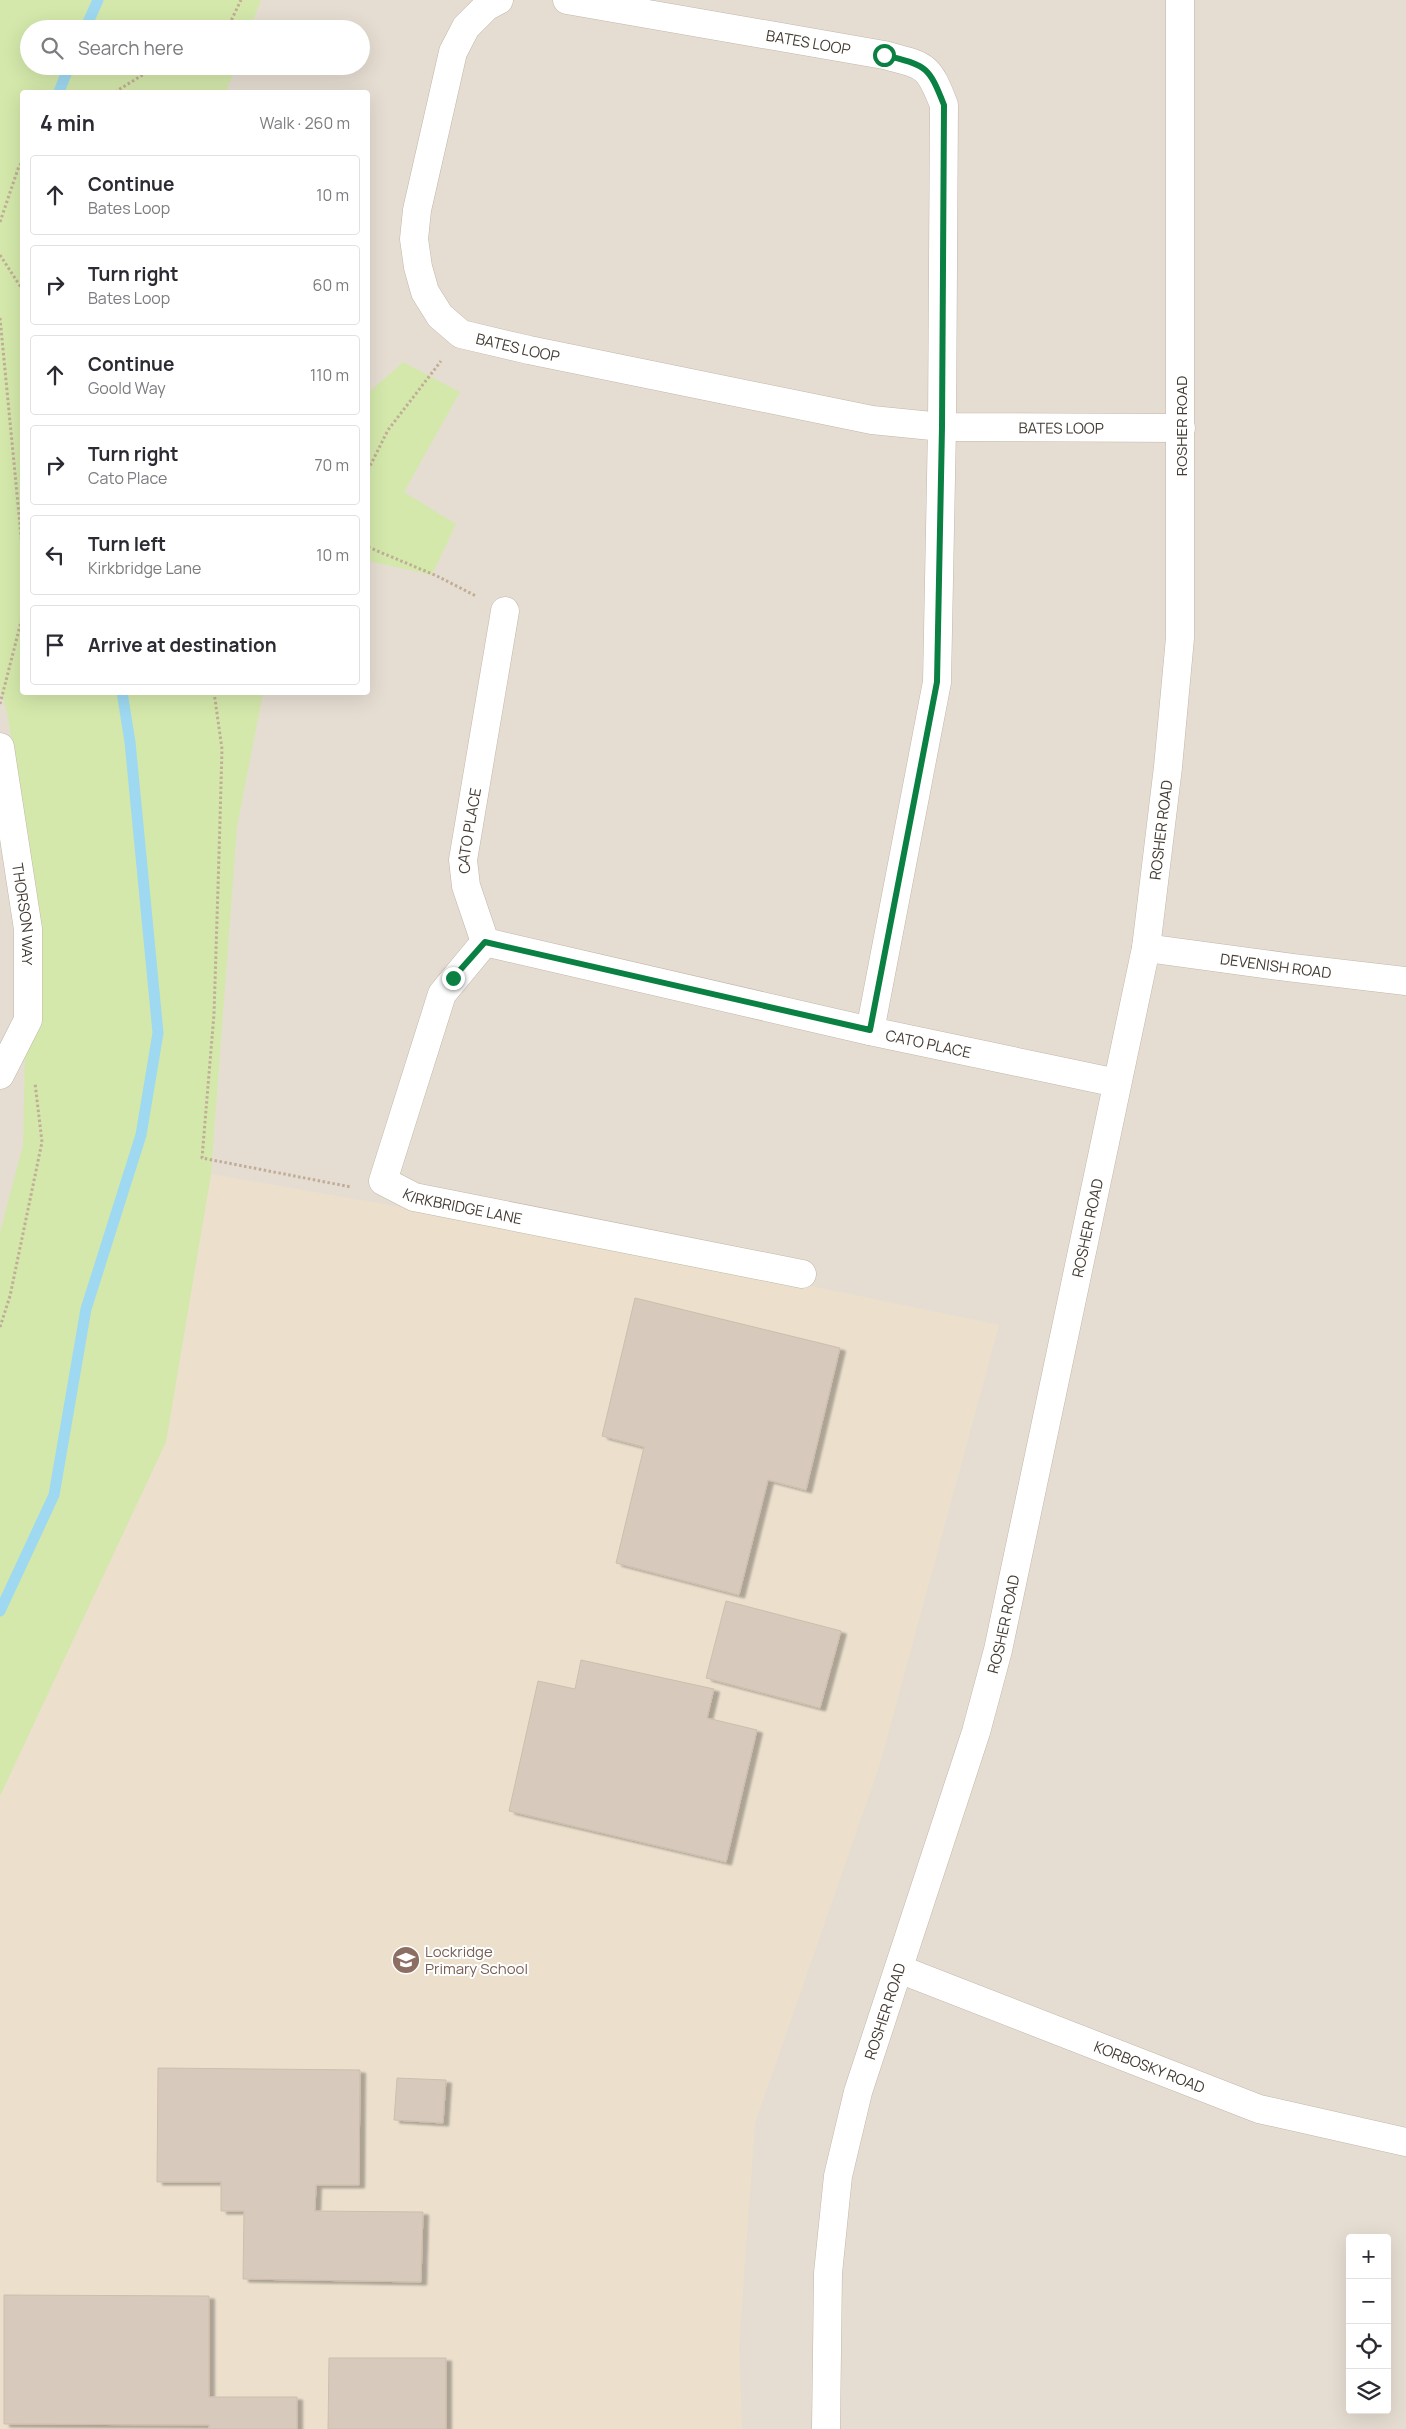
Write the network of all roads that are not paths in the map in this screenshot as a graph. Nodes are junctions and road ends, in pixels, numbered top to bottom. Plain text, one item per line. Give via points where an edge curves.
1 (499, 0) edge
2 (567, 0) edge
3 (1180, 0) edge
4 (942, 427) junction
5 (1181, 428) junction
6 (505, 611) road end
7 (0, 747) edge
8 (485, 942) junction
9 (1146, 948) junction
10 (1406, 981) edge
11 (870, 1030) junction
12 (0, 1075) edge
13 (1117, 1083) junction
14 (802, 1274) dead end
15 (899, 1969) junction
16 (1406, 2142) edge
17 (826, 2429) edge

1 - 4 street, BATES LOOP via 486,7 466,27 452,52 417,210 414,239 418,267 425,292 440,316 461,334 538,352 822,412
2 - 4 street, BATES LOOP via 884,55 922,65 935,80 944,105
3 - 5 street, ROSHER ROAD
4 - 5 street, BATES LOOP
4 - 11 street via 937,682
5 - 9 street, ROSHER ROAD via 1180,638
6 - 8 street, CATO PLACE via 463,860 466,886
7 - 12 street, THORSON WAY via 28,929 28,1020
8 - 11 street, CATO PLACE
8 - 14 street, KIRKBRIDGE LANE via 442,994 383,1181 414,1197
9 - 10 street, DEVENISH ROAD
9 - 13 street, ROSHER ROAD
11 - 13 street, CATO PLACE
13 - 15 street, ROSHER ROAD via 998,1650 976,1732
15 - 16 street, KORBOSKY ROAD via 1259,2110
15 - 17 street, ROSHER ROAD via 858,2092 838,2176 828,2273

